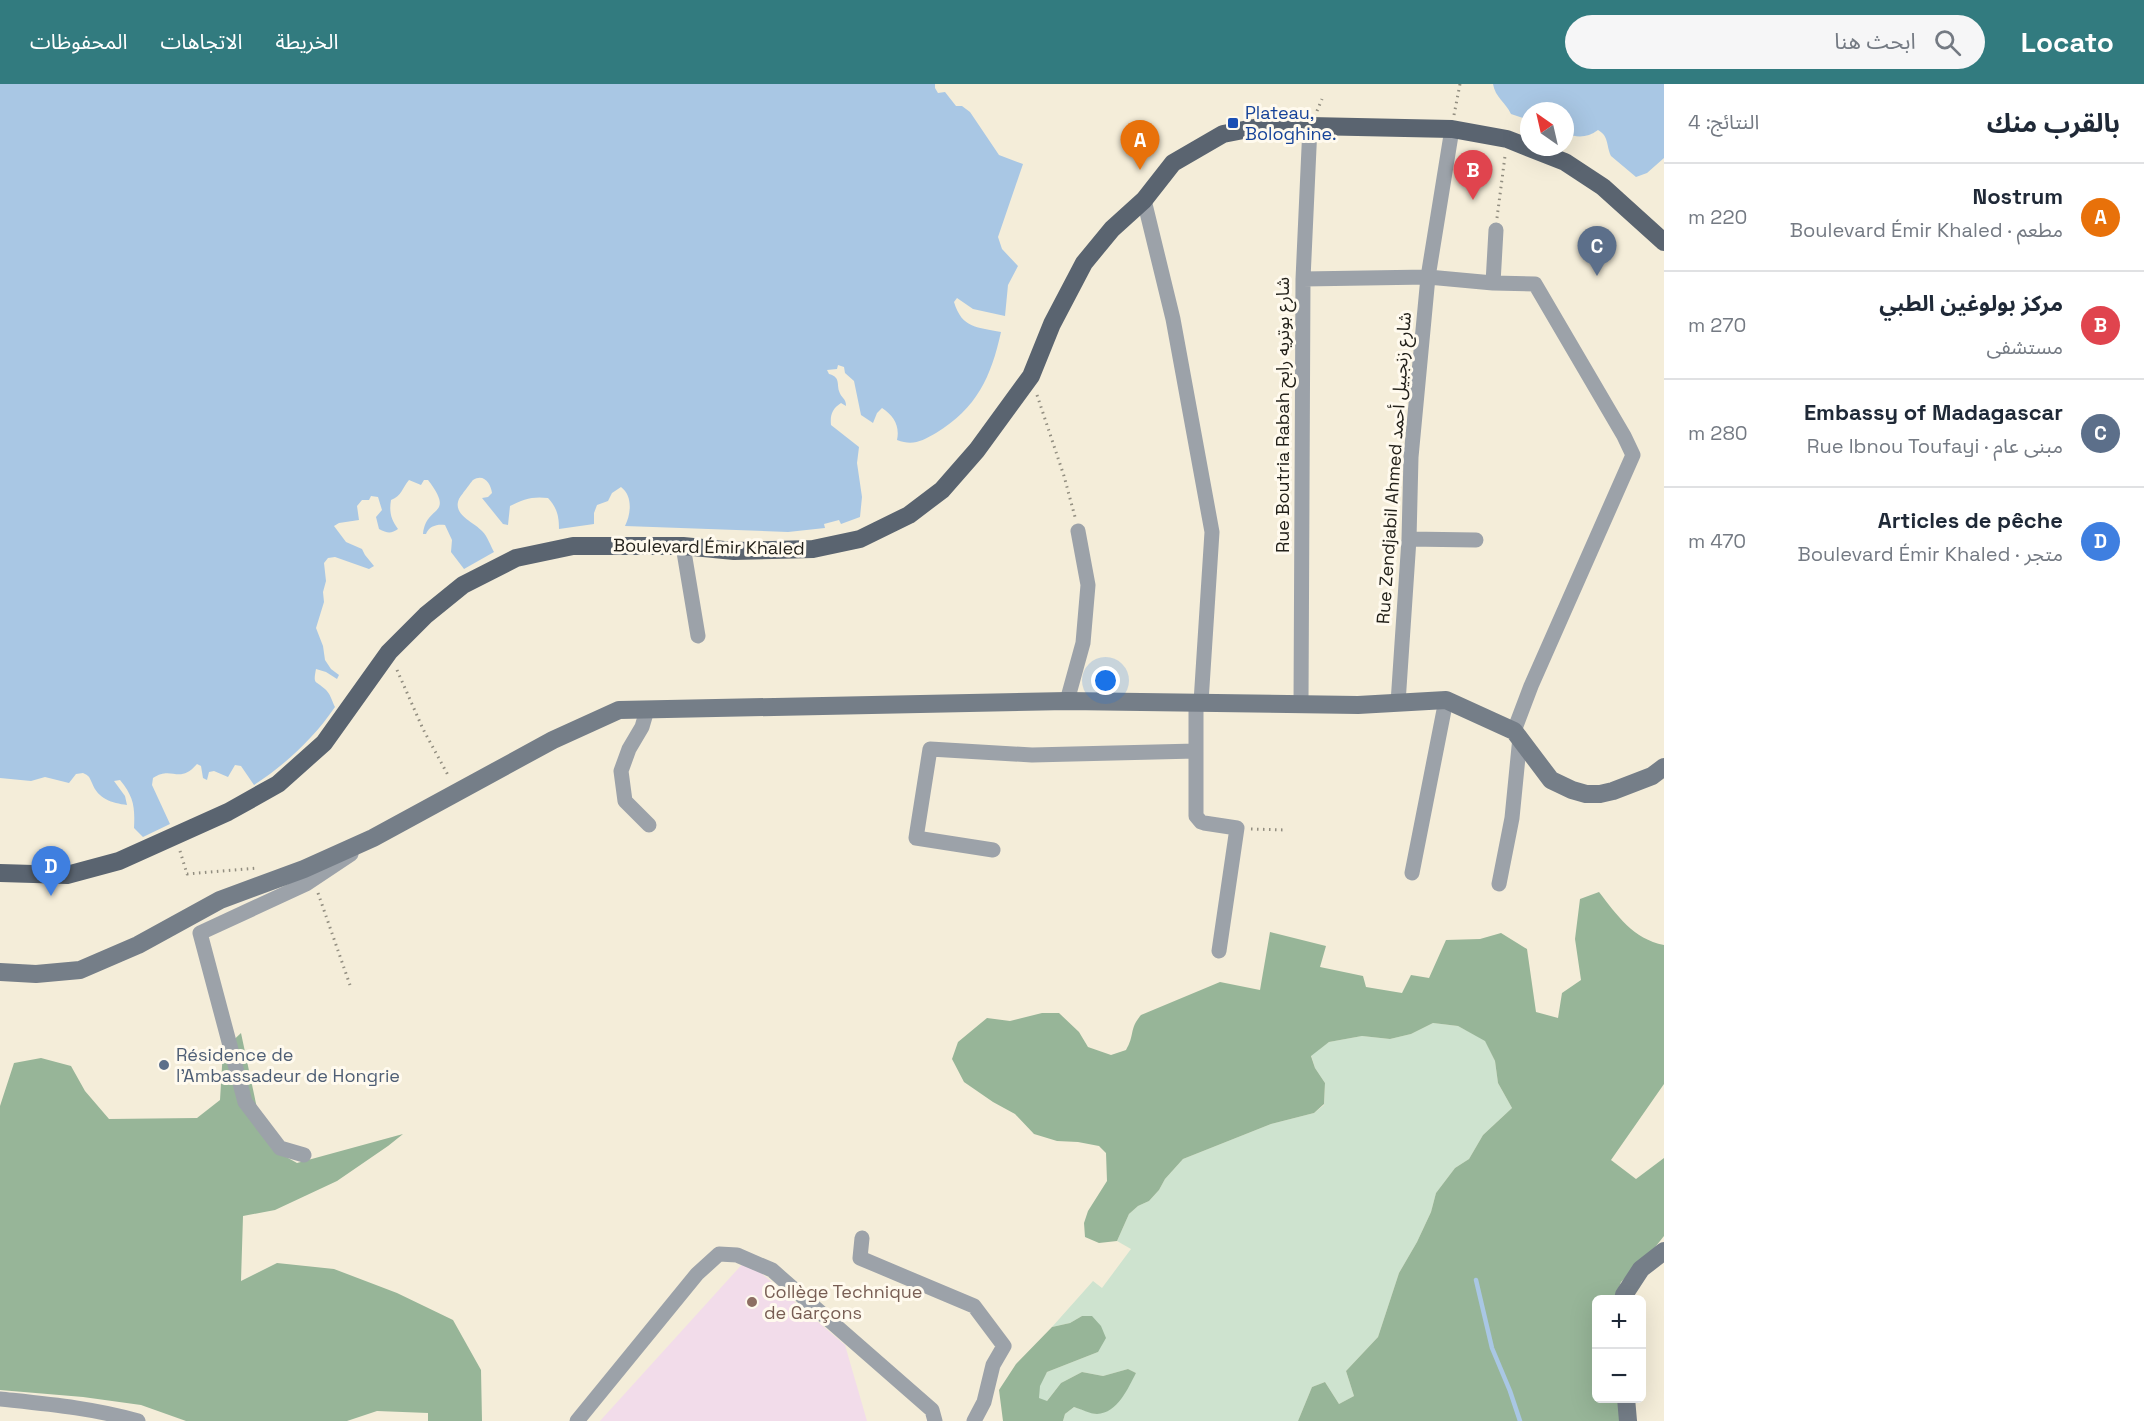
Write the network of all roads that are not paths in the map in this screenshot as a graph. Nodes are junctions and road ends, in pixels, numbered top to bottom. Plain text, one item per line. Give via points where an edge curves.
1 (1310, 126) junction
2 (1452, 129) junction
3 (1143, 200) junction
4 (1496, 230) road end
5 (1664, 242) edge
6 (1428, 277) junction
7 (1303, 279) junction
8 (1493, 283) junction
9 (1078, 531) road end
10 (1409, 539) junction
11 (1476, 540) dead end
12 (683, 546) junction
13 (698, 636) dead end
14 (1446, 700) junction
15 (1067, 701) junction
16 (1198, 702) junction
17 (1398, 703) junction
18 (1302, 704) junction
19 (647, 710) junction
20 (1517, 734) junction
21 (1196, 751) junction
22 (1664, 766) edge
23 (649, 825) dead end
24 (374, 838) junction
25 (993, 850) dead end
26 (0, 873) edge
27 (1412, 873) dead end
28 (1499, 885) dead end
29 (1219, 951) dead end
30 (0, 972) edge
31 (304, 1155) dead end
32 (862, 1238) dead end
33 (1664, 1251) edge
34 (1624, 1295) edge
35 (0, 1399) edge
36 (1626, 1403) edge
37 (138, 1421) edge
38 (577, 1421) edge
39 (934, 1421) edge
40 (974, 1421) edge
41 (1628, 1421) edge

1 - 2 main road, Boulevard Émir Khaled
1 - 3 main road, Boulevard Émir Khaled via 1264,126 1223,134 1173,163
1 - 7 street, Rue Boutria Rabah شارع بوتريه رابح
2 - 5 main road, Boulevard Émir Khaled via 1507,139 1565,162 1603,187
2 - 6 street, Rue Zendjabil Ahmed شارع زنجبيل أحمد
3 - 12 main road, Boulevard Émir Khaled via 1084,264 1052,324 1031,376 942,490 909,514 860,539 813,549 734,551
3 - 16 street via 1173,320 1212,532
4 - 8 street
6 - 7 street
6 - 8 street
6 - 10 street, Rue Zendjabil Ahmed شارع زنجبيل أحمد via 1411,457
7 - 18 street, Rue Boutria Rabah شارع بوتريه رابح
8 - 20 street via 1534,284 1633,455 1531,686
9 - 15 street via 1088,585 1083,642
10 - 11 street
10 - 17 street, Rue Zendjabil Ahmed شارع زنجبيل أحمد
12 - 13 street
12 - 26 main road, Boulevard Émir Khaled via 573,546 516,558 463,585 426,615 389,652 324,743 278,784 228,812 119,861 67,875
14 - 17 main road
14 - 20 main road
14 - 27 street
15 - 16 main road
15 - 19 main road
16 - 18 main road
16 - 21 street
17 - 18 main road
19 - 23 street via 621,771 625,801
19 - 24 main road via 619,710 553,740
20 - 22 main road via 1551,780 1586,794 1613,790 1652,776
20 - 28 street via 1512,818
21 - 25 street via 1032,755 930,749 916,838
21 - 29 street via 1197,819 1237,828
24 - 30 main road via 220,900 138,945 80,970
24 - 31 street via 313,880 200,933 245,1102 280,1148
32 - 40 street via 860,1257 974,1306 1004,1347 993,1365 984,1402
33 - 34 main road via 1641,1269
35 - 37 street via 68,1406
36 - 41 main road
38 - 39 street via 697,1274 719,1254 737,1255 772,1270 932,1410

